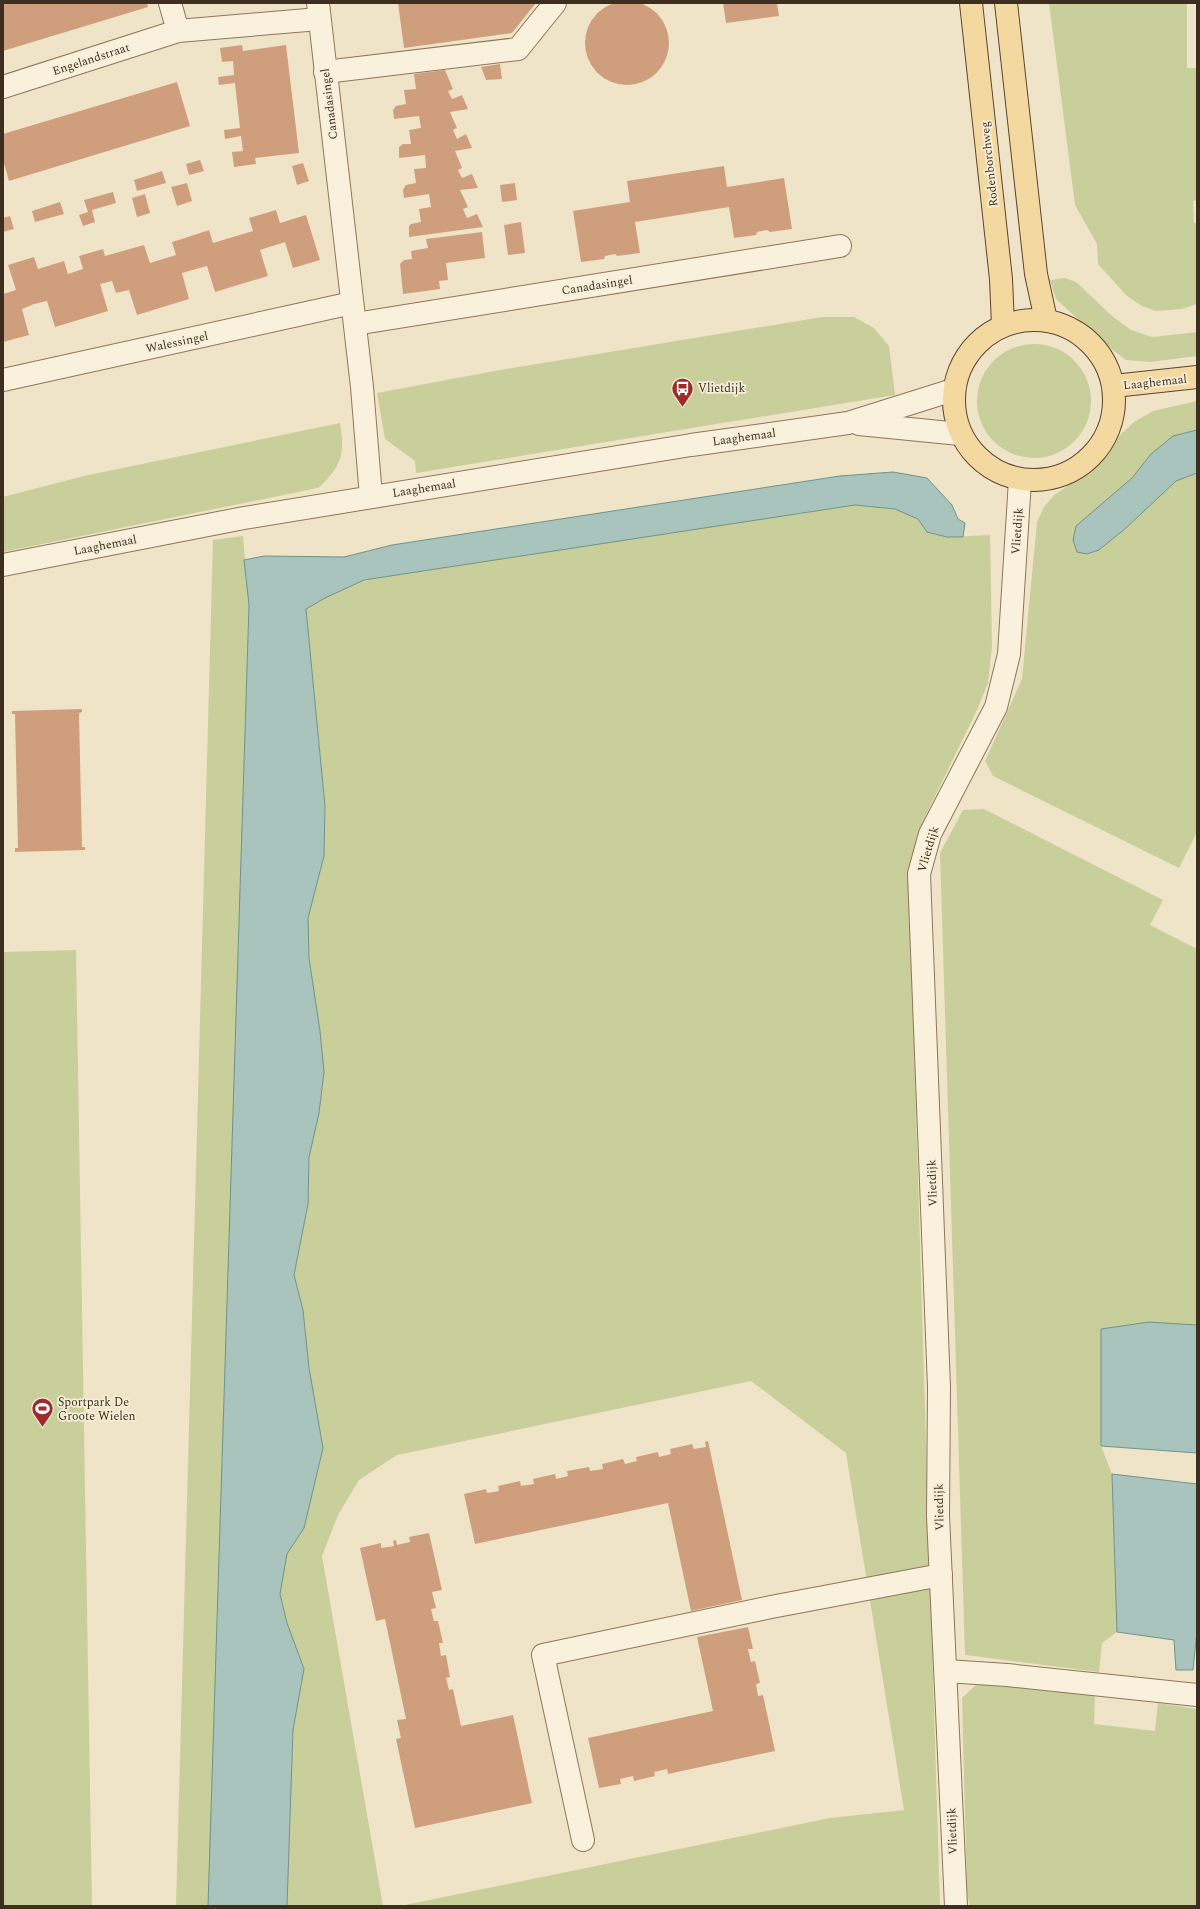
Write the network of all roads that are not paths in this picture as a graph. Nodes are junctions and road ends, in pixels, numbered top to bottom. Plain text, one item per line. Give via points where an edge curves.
1 (170, 3) edge
2 (555, 3) edge
3 (971, 3) edge
4 (1006, 3) edge
5 (319, 11) edge
6 (178, 31) junction
7 (326, 72) junction
8 (3, 87) edge
9 (840, 246) dead end
10 (353, 314) junction
11 (1046, 320) junction
12 (1003, 325) junction
13 (1197, 378) edge
14 (3, 380) edge
15 (1114, 386) junction
16 (953, 390) junction
17 (848, 423) junction
18 (960, 434) junction
19 (1020, 480) junction
20 (371, 497) junction
21 (3, 565) edge
22 (941, 1575) junction
23 (946, 1671) junction
24 (1197, 1695) edge
25 (583, 1840) dead end
26 (956, 1906) edge

1 - 6 street
2 - 7 street via 518,49
3 - 12 main road, Rodenborchweg via 1001,279
4 - 11 main road via 1036,274
5 - 6 street, Engelandstraat
5 - 7 street, Canadasingel
6 - 8 street, Engelandstraat
7 - 10 street, Canadasingel
9 - 10 street, Canadasingel
10 - 14 street, Walessingel
10 - 20 street, Canadasingel
11 - 12 main road via 1024,320
11 - 15 main road via 1075,330 1091,344 1106,365
12 - 16 main road via 982,338 968,353 958,372
13 - 15 main road, Laaghemaal
15 - 19 main road via 1114,415 1105,439 1084,464 1068,473 1044,480
16 - 17 street, Laaghemaal
16 - 18 main road via 954,415
17 - 18 street, Laaghemaal
17 - 20 street, Laaghemaal via 692,445
18 - 19 main road via 976,457 996,471
19 - 22 street, Vlietdijk via 1009,654 996,707 930,834 919,874 940,1387 938,1516
20 - 21 street, Laaghemaal via 237,519
22 - 23 street, Vlietdijk
22 - 25 street via 771,1607 543,1655
23 - 24 street
23 - 26 street, Vlietdijk

